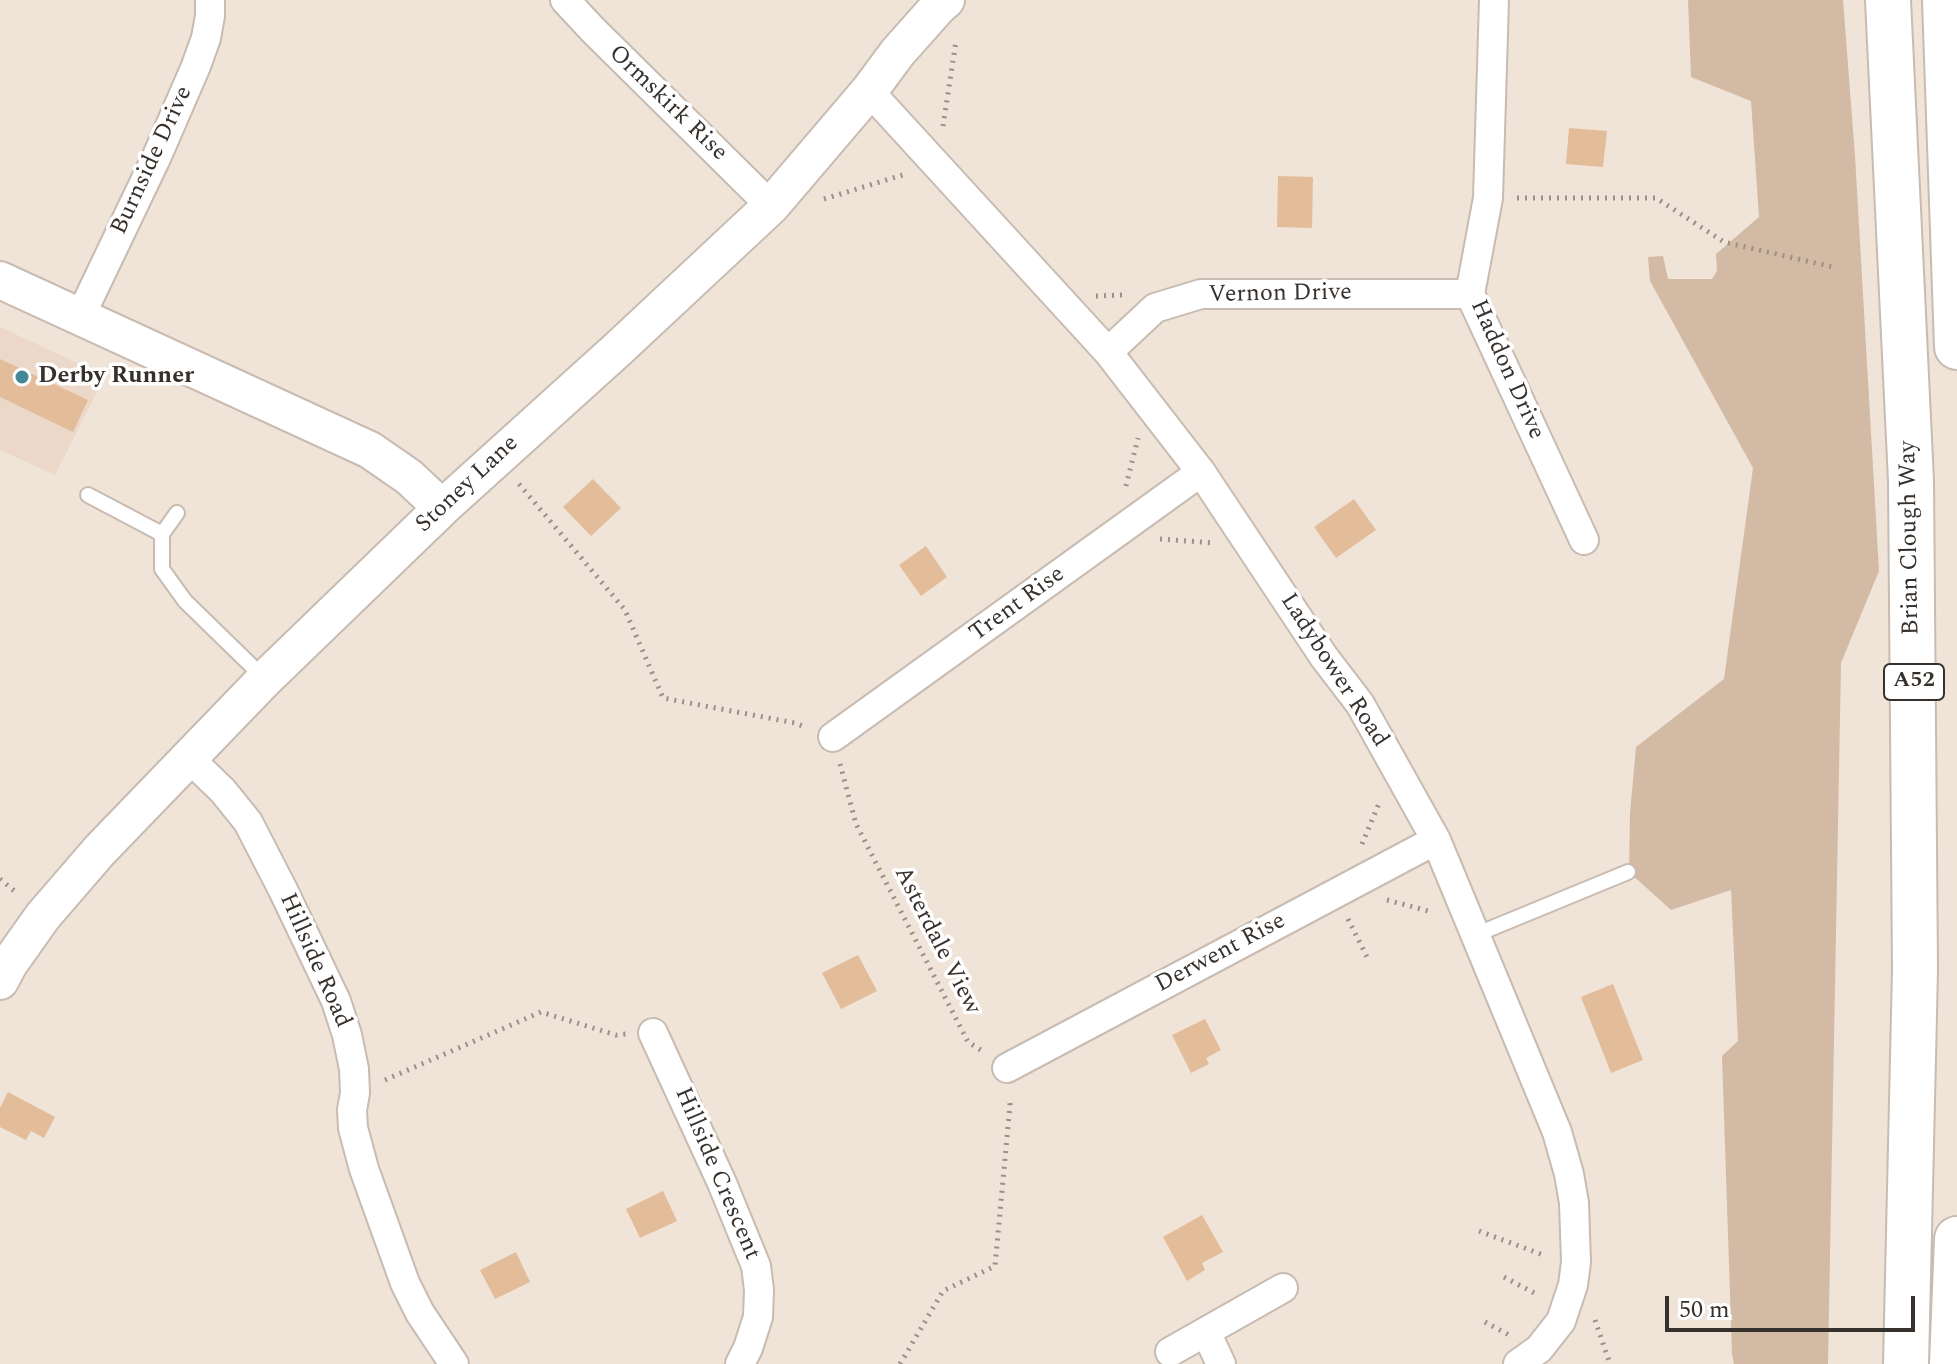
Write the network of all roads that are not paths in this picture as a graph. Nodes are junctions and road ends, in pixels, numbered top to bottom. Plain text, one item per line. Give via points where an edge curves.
1 (210, 0) edge
2 (565, 0) edge
3 (946, 0) edge
4 (1494, 0) edge
5 (1888, 0) edge
6 (1945, 0) edge
7 (869, 91) junction
8 (771, 206) junction
9 (0, 280) edge
10 (1470, 294) junction
11 (80, 317) junction
12 (1957, 347) edge
13 (1108, 352) junction
14 (1201, 472) junction
15 (88, 495) dead end
16 (442, 508) junction
17 (177, 513) dead end
18 (162, 534) junction
19 (1584, 540) dead end
20 (265, 679) junction
21 (833, 737) road end
22 (189, 758) junction
23 (1436, 840) junction
24 (1628, 872) dead end
25 (1475, 935) junction
26 (0, 981) edge
27 (653, 1033) road end
28 (1007, 1068) road end
29 (1957, 1239) edge
30 (1283, 1288) dead end
31 (1206, 1332) junction
32 (1170, 1352) dead end
33 (1531, 1354) edge
34 (454, 1364) edge
35 (740, 1364) edge
36 (1221, 1364) edge
37 (1906, 1364) edge
38 (1952, 1364) edge

1 - 11 street, Burnside Drive via 196,66
2 - 8 street, Ormskirk Rise
3 - 7 street, Stoney Lane
4 - 10 street, Haddon Drive via 1488,198
5 - 37 highway, Brian Clough Way / A52 via 1911,481 1915,941
6 - 12 highway
7 - 8 street, Stoney Lane
7 - 13 street, Ladybower Road
8 - 16 street, Stoney Lane
9 - 11 street
10 - 13 street, Vernon Drive via 1201,294 1155,308
10 - 19 street, Haddon Drive
11 - 16 street via 370,450
13 - 14 street, Ladybower Road
14 - 21 street, Trent Rise
14 - 23 street, Ladybower Road via 1360,704
15 - 18 lane
16 - 20 street, Stoney Lane
17 - 18 lane
18 - 20 lane via 162,569 185,601
20 - 22 street, Stoney Lane
22 - 26 street, Stoney Lane via 43,916
22 - 34 street, Hillside Road via 248,822 336,1001 354,1069 353,1128 364,1169 405,1283
23 - 25 street, Ladybower Road
23 - 28 street, Derwent Rise
24 - 25 lane
25 - 33 street, Ladybower Road via 1557,1132 1574,1203 1573,1285 1561,1321
27 - 35 street, Hillside Crescent via 756,1266 758,1317
29 - 38 highway
30 - 31 street
31 - 32 street
31 - 36 street

